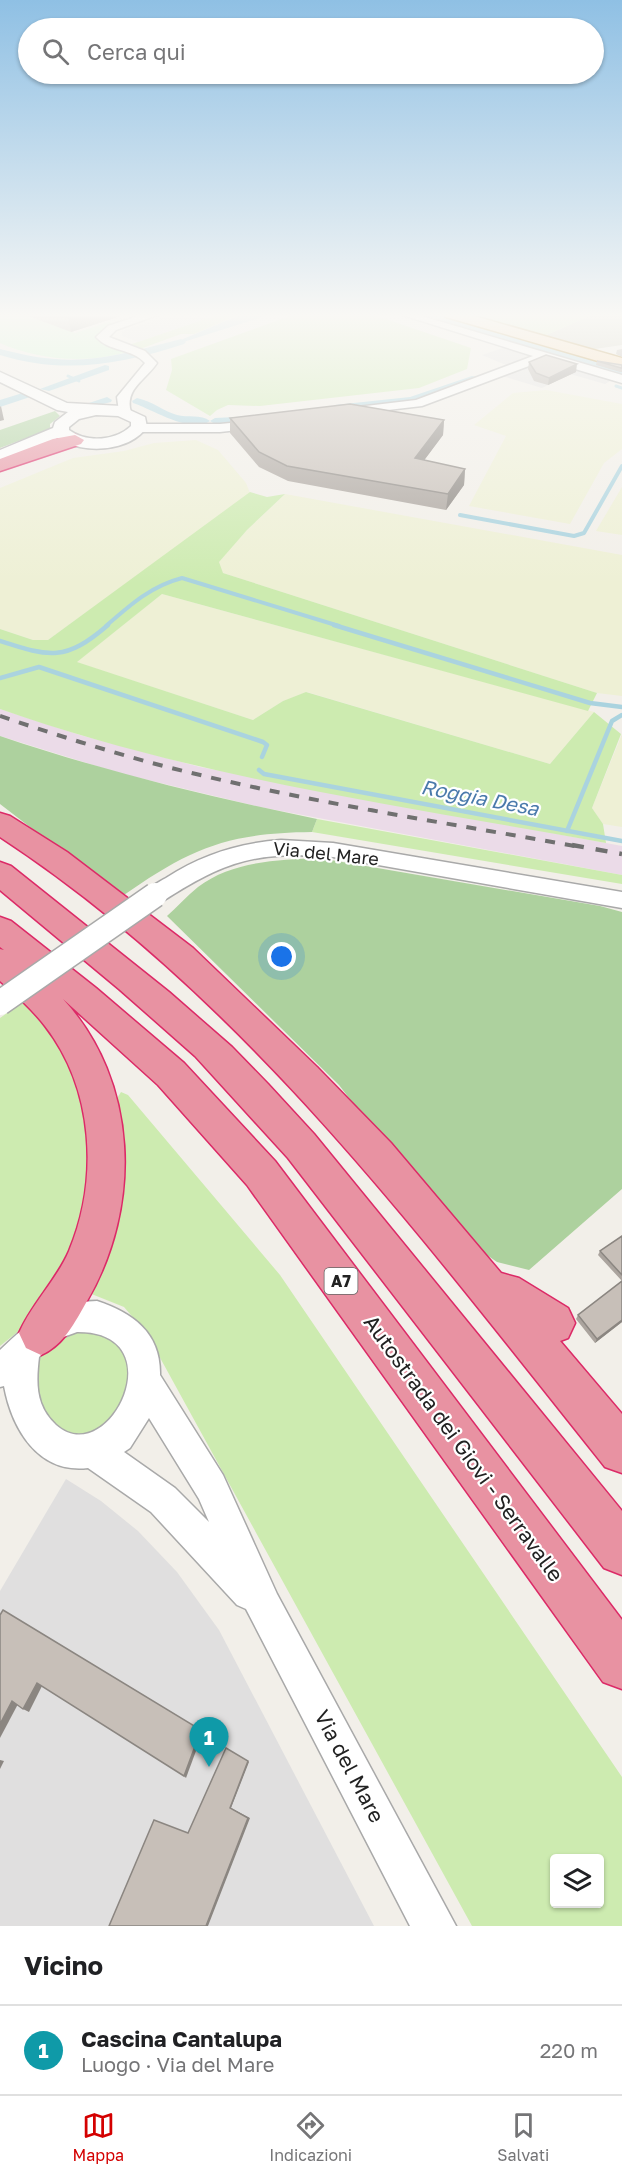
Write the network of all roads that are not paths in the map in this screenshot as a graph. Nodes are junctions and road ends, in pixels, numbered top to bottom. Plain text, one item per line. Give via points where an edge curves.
1 (42, 404) edge
2 (122, 404) edge
3 (411, 404) edge
4 (125, 412) junction
5 (335, 414) edge
6 (280, 422) edge
7 (66, 424) junction
8 (139, 428) junction
9 (0, 456) edge
10 (0, 465) edge
11 (1, 824) edge
12 (0, 873) edge
13 (622, 900) edge
14 (0, 929) edge
15 (0, 962) edge
16 (0, 1003) edge
17 (457, 1251) junction
18 (553, 1323) dead end
19 (21, 1352) edge
20 (144, 1379) junction
21 (10, 1430) edge
22 (90, 1449) junction
23 (622, 1450) edge
24 (622, 1550) edge
25 (264, 1607) junction
26 (622, 1663) edge
27 (434, 1926) edge

1 - 7 street
2 - 4 street
3 - 5 street
4 - 7 street via 92,411
4 - 8 street via 139,420
6 - 8 street via 220,428
7 - 8 street via 109,441 126,437
7 - 9 street
7 - 10 highway via 59,443
11 - 17 highway via 56,859 181,957 377,1155
12 - 24 highway via 160,1005 253,1091
13 - 16 street, Via del Mare, bridge via 333,850 259,848 218,858 193,870
14 - 26 highway, Autostrada dei Giovi - Serravalle / A7 via 171,1074 261,1173
15 - 19 highway via 58,1016 82,1052 99,1091 107,1146 107,1182 88,1255 72,1288
17 - 18 highway via 516,1301
17 - 23 highway
19 - 20 street via 70,1318 108,1319 136,1342 144,1363
19 - 21 street via 10,1388
20 - 22 street via 138,1406 128,1422 107,1441
20 - 25 street, Via del Mare via 211,1487
21 - 22 street via 47,1450 72,1453
22 - 25 street, Via del Mare via 163,1500
25 - 27 street, Via del Mare

